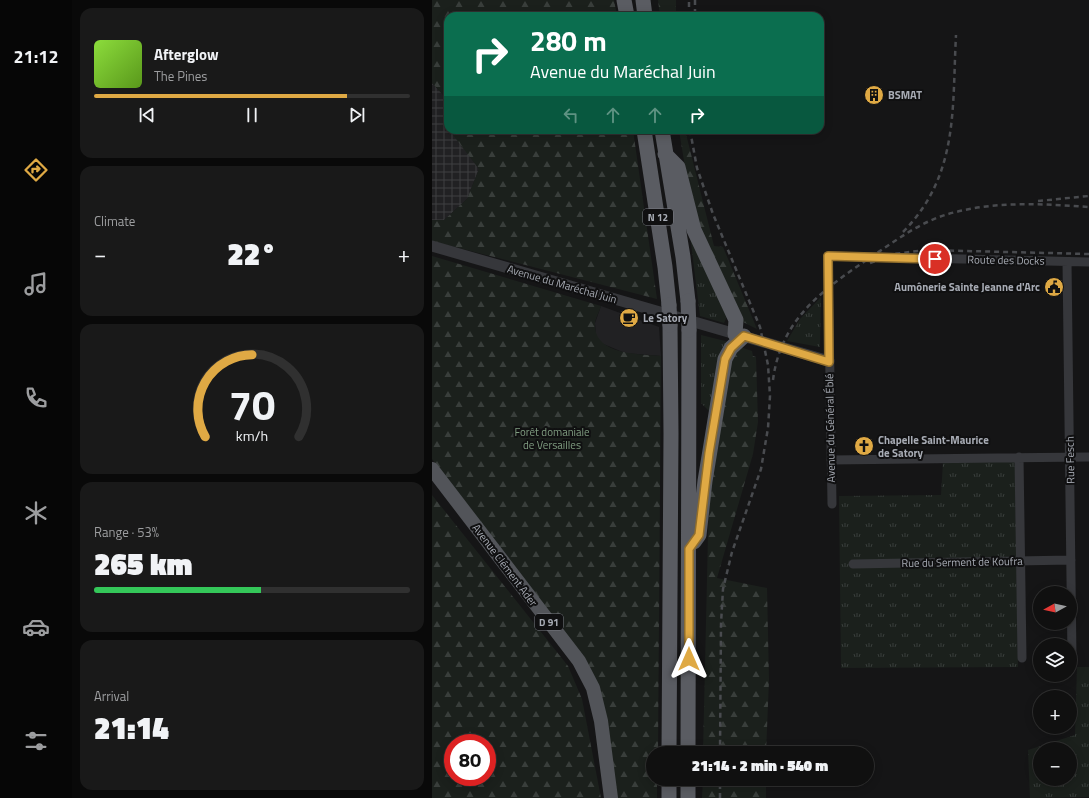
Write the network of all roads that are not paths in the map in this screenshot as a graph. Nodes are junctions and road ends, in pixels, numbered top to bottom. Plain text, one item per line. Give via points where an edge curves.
1 (624, 0) edge
2 (643, 0) edge
3 (626, 12) edge
4 (645, 12) edge
5 (645, 134) edge
6 (663, 134) edge
7 (666, 154) junction
8 (432, 246) edge
9 (828, 256) joint
10 (1066, 262) junction
11 (1089, 262) edge
12 (739, 335) junction
13 (829, 362) junction
14 (1070, 456) junction
15 (1089, 456) edge
16 (1019, 457) junction
17 (831, 460) junction
18 (432, 470) edge
19 (432, 479) edge
20 (832, 504) dead end
21 (689, 549) junction
22 (1020, 560) junction
23 (1071, 560) junction
24 (853, 564) dead end
25 (1072, 638) edge
26 (1022, 658) dead end
27 (670, 746) edge
28 (688, 746) edge
29 (669, 786) edge
30 (688, 786) edge
31 (605, 798) edge
32 (611, 798) edge
33 (669, 798) edge
34 (688, 798) edge

1 - 3 highway
2 - 4 highway
5 - 27 highway, N 12, bridge via 665,267 670,324
6 - 7 highway, N 12
7 - 12 highway via 678,167 694,230 736,320
7 - 21 highway, N 12, bridge via 688,301
8 - 12 street, Avenue du Maréchal Juin
9 - 10 street, Route des Docks
9 - 13 street, Avenue du Général Éblé
10 - 11 street, Route des Docks
10 - 14 street, Rue Fesch
12 - 13 street, Avenue du Maréchal Juin
12 - 21 highway via 725,359 709,450 699,535
13 - 17 street, Avenue du Général Éblé
14 - 15 street
14 - 16 street
14 - 23 street, Rue Fesch
16 - 17 street
16 - 22 street
17 - 20 street, Avenue du Général Éblé
18 - 32 main road, Avenue Clément Ader / D 91 via 579,661 595,695
19 - 31 main road, Avenue Clément Ader / D 91 via 574,665 595,726
21 - 28 highway, N 12
22 - 23 street, Rue du Serment de Koufra
22 - 24 street, Rue du Serment de Koufra
22 - 26 street
23 - 25 street, Rue Fesch
29 - 33 highway
30 - 34 highway

